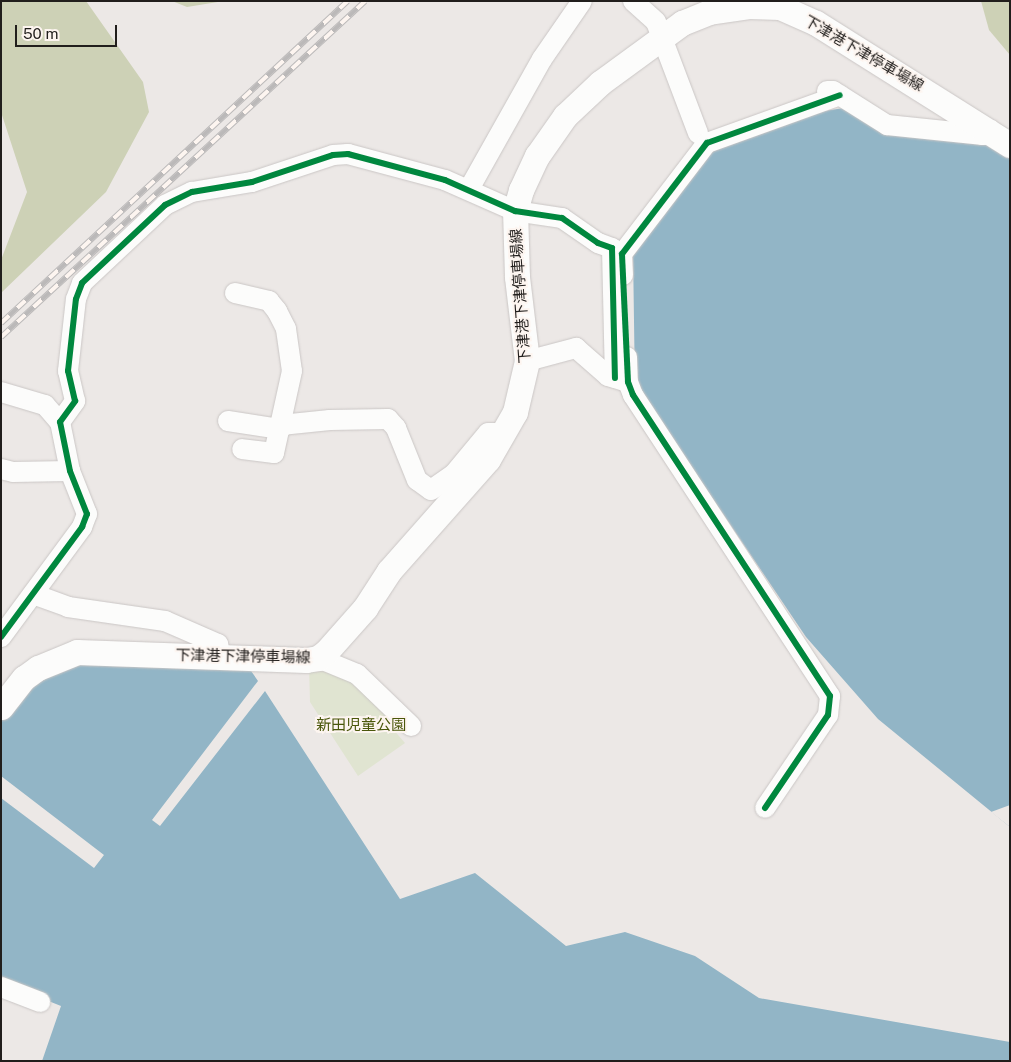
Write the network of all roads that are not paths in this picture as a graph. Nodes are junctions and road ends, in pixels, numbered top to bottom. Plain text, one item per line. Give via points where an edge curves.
1 (582, 1) edge
2 (633, 1) edge
3 (780, 4) edge
4 (660, 36) junction
5 (840, 95) junction
6 (990, 130) junction
7 (698, 133) junction
8 (1010, 145) edge
9 (469, 190) junction
10 (515, 211) junction
11 (612, 248) junction
12 (235, 293) dead end
13 (526, 361) junction
14 (622, 380) junction
15 (1, 392) edge
16 (228, 421) dead end
17 (60, 422) junction
18 (281, 427) junction
19 (505, 433) junction
20 (242, 449) dead end
21 (70, 471) junction
22 (5, 476) edge
23 (34, 594) junction
24 (1, 637) edge
25 (221, 657) junction
26 (318, 658) junction
27 (1, 707) edge
28 (412, 726) dead end
29 (765, 808) dead end
30 (1, 987) edge
31 (40, 1002) dead end

1 - 9 street via 542,59
2 - 4 street via 656,22
3 - 4 main road, 下津港下津停車場線 via 709,12
3 - 6 main road, 下津港下津停車場線
4 - 7 street
4 - 10 main road, 下津港下津停車場線 via 600,83 565,116 537,156
5 - 6 street via 887,125 983,135
5 - 7 street via 822,91
5 - 14 street via 707,143 622,254
6 - 8 main road, 下津港下津停車場線
7 - 11 street
9 - 10 street via 483,200
9 - 17 street via 348,154 333,155 252,182 192,192 165,205 82,283 76,299 68,371 76,401
10 - 11 street via 562,218
10 - 13 main road, 下津港下津停車場線 via 517,278
11 - 14 street
12 - 18 street via 269,302 286,329 292,380
13 - 14 street via 576,348
13 - 19 main road, 下津港下津停車場線 via 515,412
14 - 29 street via 830,696 828,715
15 - 17 street via 44,406
16 - 18 street
17 - 21 street
18 - 19 street via 330,420 388,419 396,428 417,480 431,490 454,474 488,432
18 - 20 street via 272,455
19 - 26 main road, 下津港下津停車場線 via 488,459 389,571 365,608
21 - 22 street
21 - 23 street via 87,514 82,527
23 - 24 street
23 - 25 street via 68,607 165,621 218,644
25 - 26 main road, 下津港下津停車場線
25 - 27 main road, 下津港下津停車場線 via 77,652 38,668 24,678
26 - 28 street via 356,674
30 - 31 street

